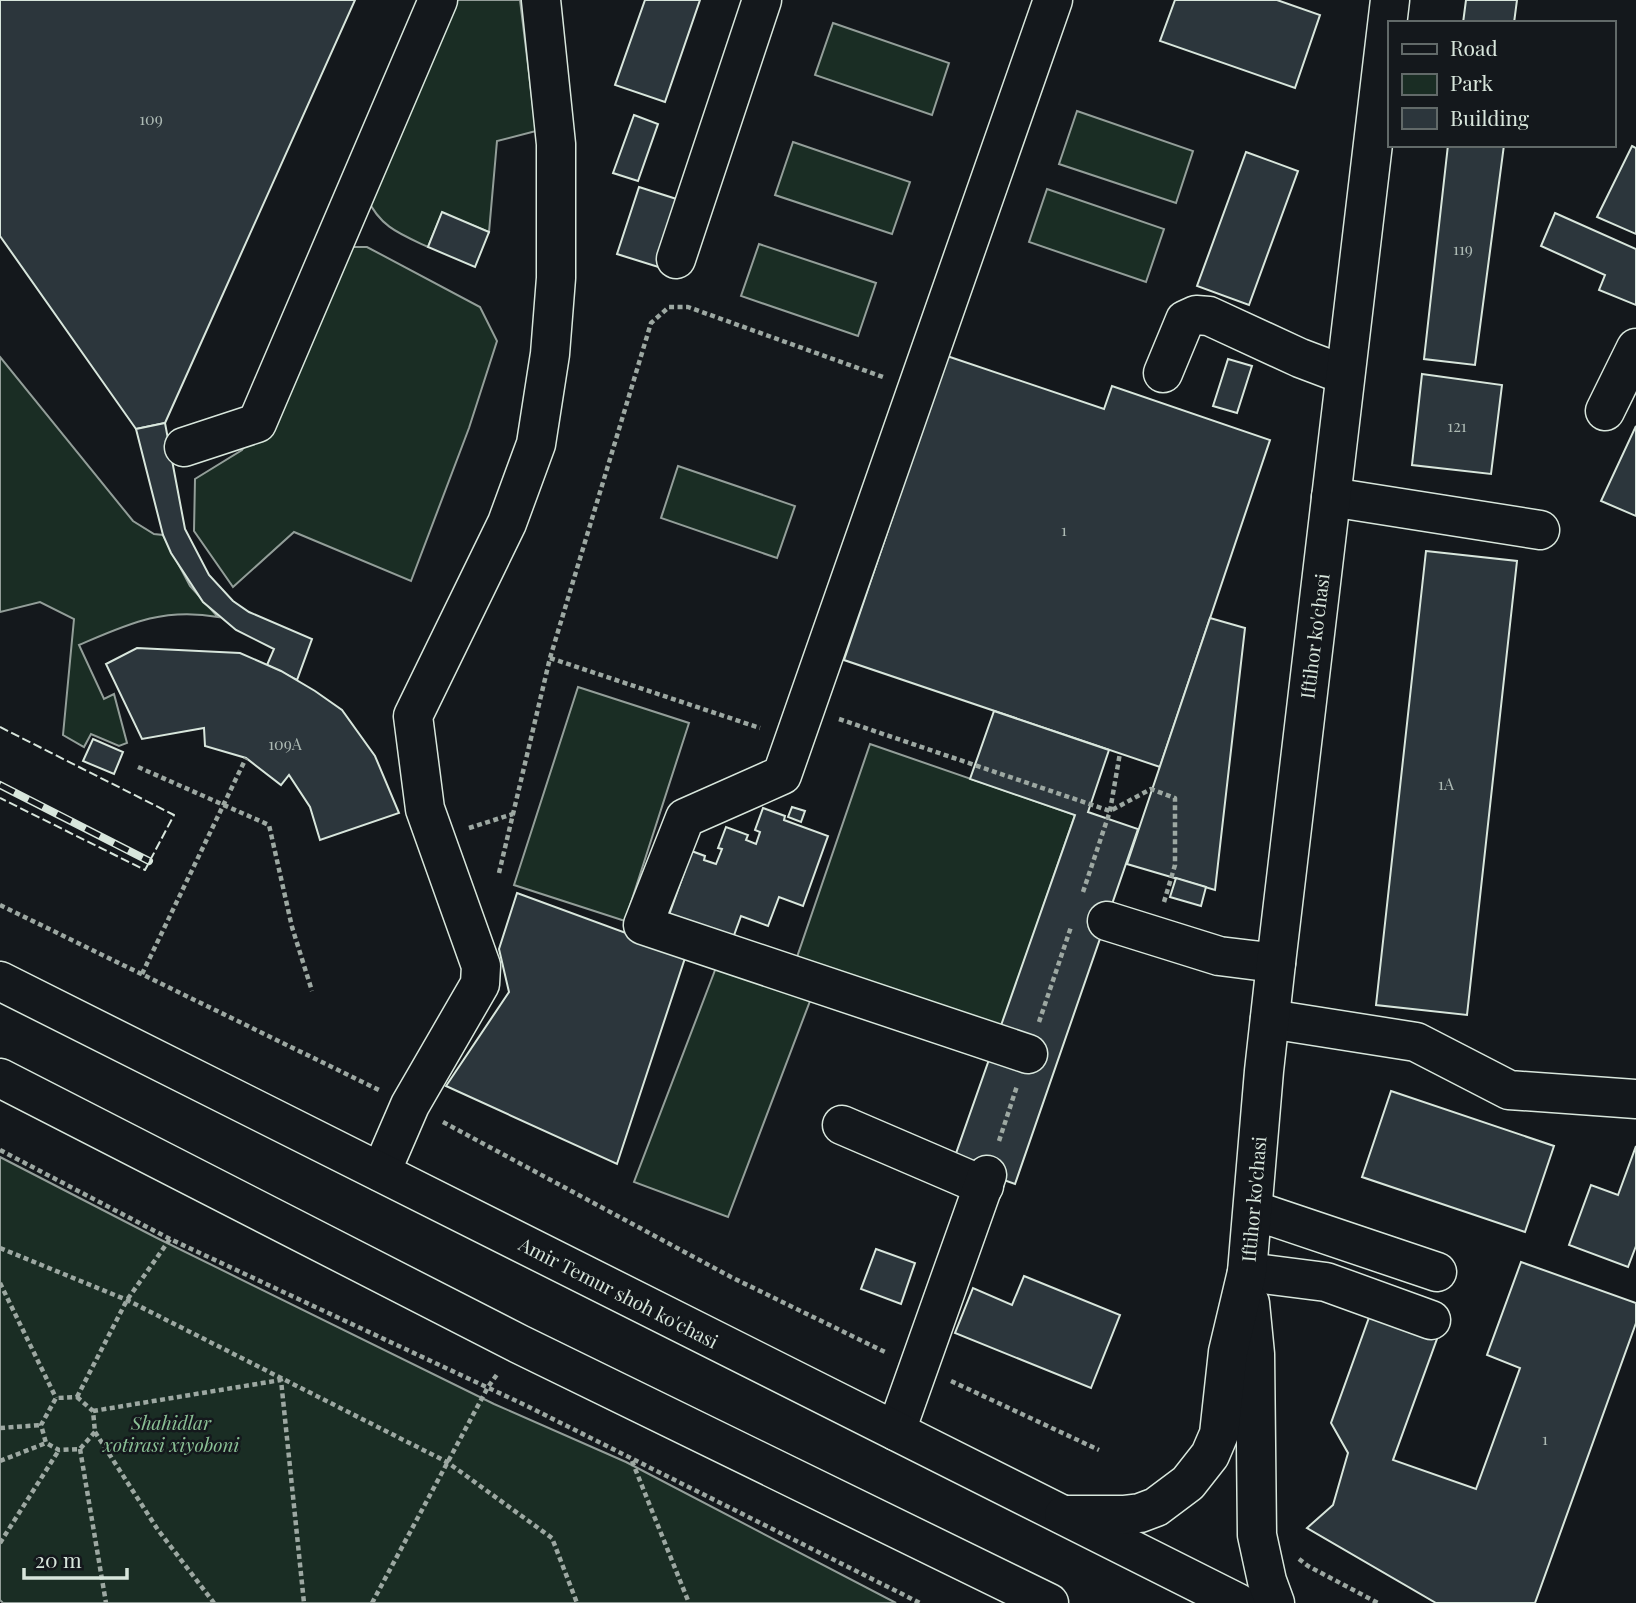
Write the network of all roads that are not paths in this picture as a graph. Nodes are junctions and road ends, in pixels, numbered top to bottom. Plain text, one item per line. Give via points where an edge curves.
1 (438, 0) edge
2 (541, 0) edge
3 (762, 0) edge
4 (1053, 0) edge
5 (1390, 0) edge
6 (1389, 21) edge
7 (1388, 31) edge
8 (1384, 92) edge
9 (676, 258) dead end
10 (1636, 348) edge
11 (1163, 373) dead end
12 (1345, 375) junction
13 (1605, 411) dead end
14 (184, 446) dead end
15 (1331, 497) junction
16 (1540, 530) dead end
17 (1086, 915) road end
18 (1276, 962) junction
19 (0, 981) edge
20 (1270, 1019) junction
21 (1028, 1054) road end
22 (0, 1078) edge
23 (1636, 1099) edge
24 (842, 1125) dead end
25 (380, 1172) junction
26 (1252, 1210) junction
27 (1247, 1272) junction
28 (1437, 1272) dead end
29 (1431, 1320) dead end
30 (896, 1431) junction
31 (1064, 1515) junction
32 (1049, 1603) edge
33 (1238, 1603) edge
34 (1275, 1603) edge

1 - 14 main road via 257,422
2 - 25 main road via 556,158 556,278 536,444 507,523 413,716 425,809 481,966 480,984 410,1105
3 - 9 main road
4 - 21 main road via 782,775 685,818 643,925
5 - 6 main road, Iftihor ko'chasi
7 - 8 main road, Iftihor ko'chasi
8 - 12 main road, Iftihor ko'chasi
10 - 13 main road
11 - 12 main road via 1185,320 1196,315 1209,316
12 - 15 main road, Iftihor ko'chasi
15 - 16 main road
15 - 18 main road, Iftihor ko'chasi
17 - 18 main road via 1219,956
18 - 20 main road, Iftihor ko'chasi
19 - 25 main road, Amir Temur shoh ko'chasi
20 - 23 main road via 1416,1042 1508,1090
20 - 26 main road, Iftihor ko'chasi
22 - 32 main road via 519,1344
24 - 30 main road via 985,1180
25 - 30 main road, Amir Temur shoh ko'chasi
26 - 27 main road, Iftihor ko'chasi
26 - 28 main road
27 - 29 main road via 1326,1282
27 - 31 main road, Iftihor ko'chasi via 1228,1352 1219,1434 1210,1455 1188,1483 1166,1501 1140,1513
27 - 34 main road, Iftihor ko'chasi via 1255,1354 1257,1535
30 - 31 main road, Amir Temur shoh ko'chasi
31 - 33 main road, Amir Temur shoh ko'chasi

